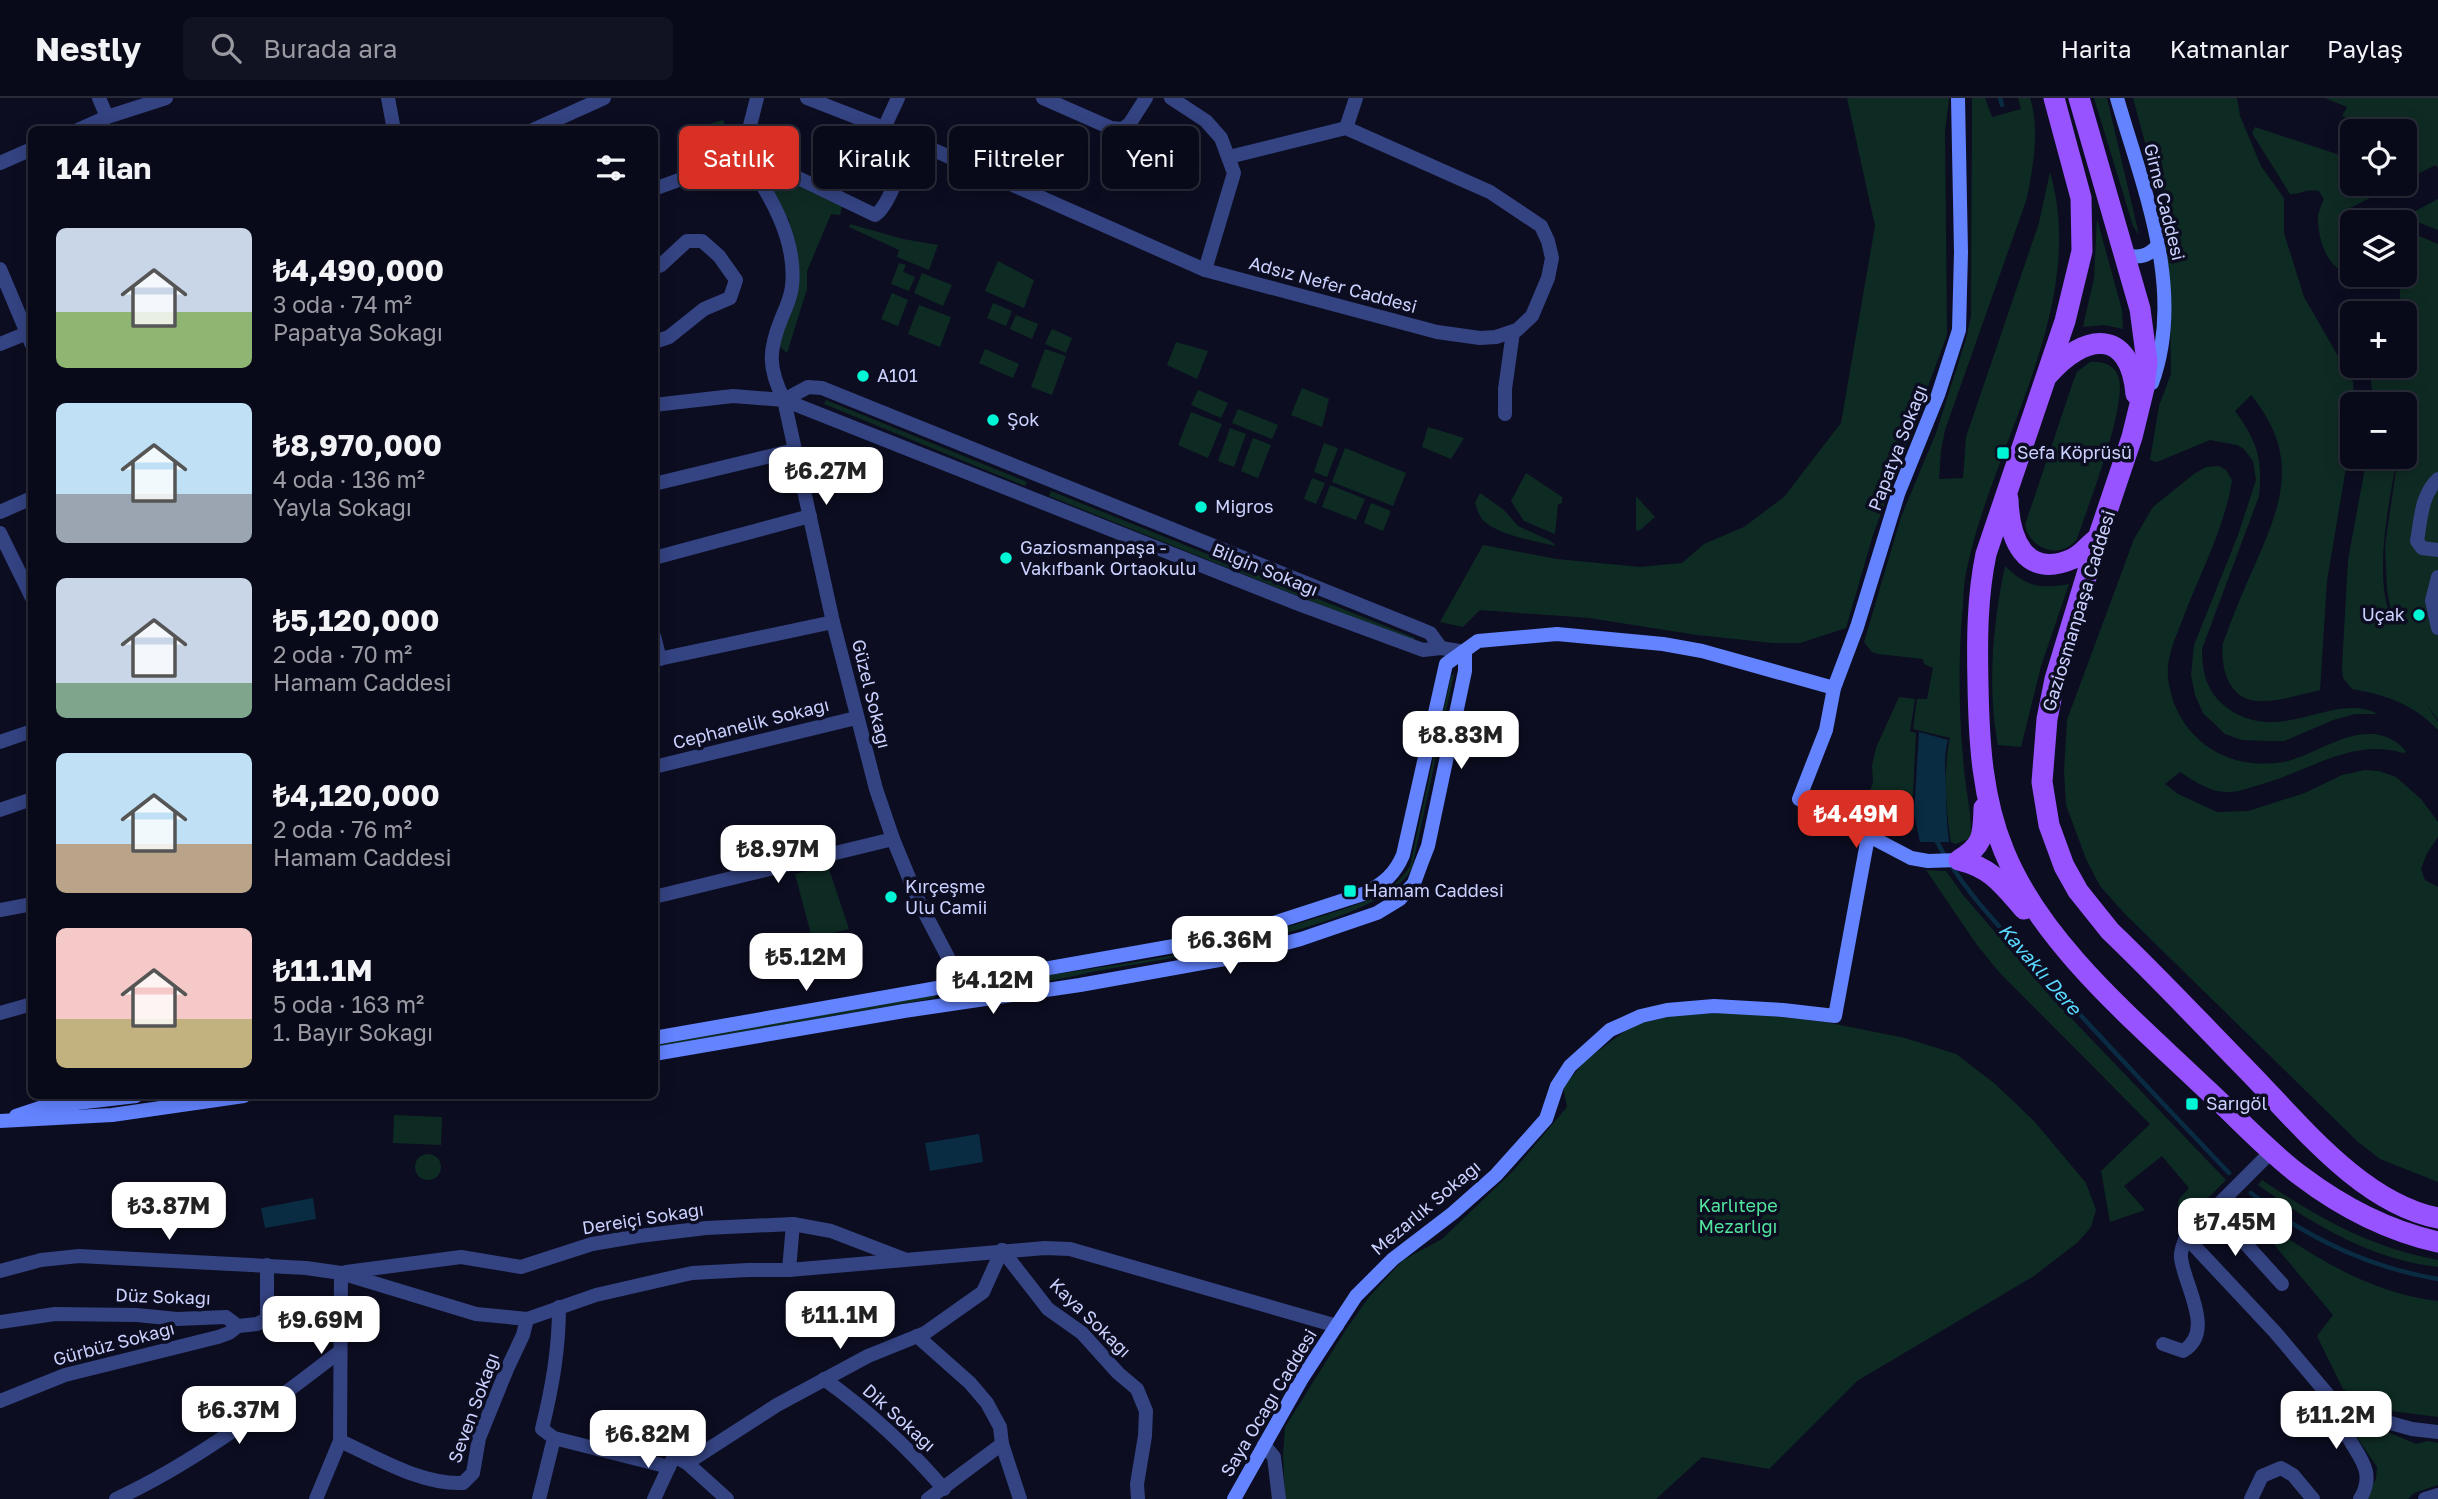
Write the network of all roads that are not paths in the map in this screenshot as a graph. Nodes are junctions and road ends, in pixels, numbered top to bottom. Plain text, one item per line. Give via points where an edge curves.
1 (99, 98) edge
2 (166, 98) edge
3 (388, 98) edge
4 (604, 98) edge
5 (757, 98) edge
6 (807, 98) edge
7 (898, 98) edge
8 (1043, 98) edge
9 (1146, 98) edge
10 (1171, 98) edge
11 (1356, 98) edge
12 (1958, 98) edge
13 (2054, 98) edge
14 (2079, 98) edge
15 (2117, 98) edge
16 (107, 117) junction
17 (87, 126) edge
18 (393, 126) edge
19 (542, 126) edge
20 (750, 126) edge
21 (879, 126) edge
22 (885, 126) edge
23 (1346, 128) junction
24 (28, 151) edge
25 (935, 151) edge
26 (1229, 157) junction
27 (0, 163) edge
28 (679, 181) edge
29 (658, 188) edge
30 (764, 189) edge
31 (821, 189) edge
32 (891, 189) edge
33 (2158, 245) junction
34 (2124, 255) junction
35 (658, 266) edge
36 (0, 269) edge
37 (1205, 270) junction
38 (28, 332) edge
39 (1513, 332) junction
40 (28, 337) edge
41 (658, 341) edge
42 (0, 344) edge
43 (2044, 379) junction
44 (784, 400) junction
45 (658, 404) edge
46 (1505, 414) dead end
47 (2132, 438) junction
48 (795, 450) junction
49 (1044, 478) junction
50 (2438, 479) edge
51 (658, 483) edge
52 (2007, 490) junction
53 (1035, 498) junction
54 (28, 500) edge
55 (0, 512) edge
56 (810, 516) junction
57 (0, 533) edge
58 (2098, 538) junction
59 (2438, 550) edge
60 (658, 557) edge
61 (2438, 577) edge
62 (28, 590) edge
63 (833, 622) junction
64 (2438, 628) edge
65 (1441, 648) junction
66 (1465, 652) junction
67 (658, 660) edge
68 (1834, 688) junction
69 (856, 718) junction
70 (28, 732) edge
71 (1, 739) edge
72 (658, 766) edge
73 (1985, 789) junction
74 (28, 800) edge
75 (0, 810) edge
76 (1867, 837) junction
77 (892, 839) junction
78 (1959, 860) junction
79 (658, 896) edge
80 (28, 905) edge
81 (0, 910) edge
82 (2065, 947) junction
83 (1010, 975) junction
84 (962, 984) junction
85 (1015, 995) junction
86 (967, 1002) junction
87 (28, 1005) edge
88 (0, 1013) edge
89 (658, 1037) edge
90 (658, 1053) edge
91 (96, 1099) edge
92 (223, 1099) edge
93 (2, 1121) edge
94 (2272, 1151) junction
95 (2215, 1210) junction
96 (2438, 1218) edge
97 (793, 1224) junction
98 (2186, 1237) junction
99 (2438, 1242) edge
100 (1002, 1250) junction
101 (907, 1260) junction
102 (267, 1265) junction
103 (789, 1270) junction
104 (0, 1271) edge
105 (341, 1273) junction
106 (2282, 1284) dead end
107 (559, 1307) junction
108 (527, 1319) junction
109 (0, 1322) edge
110 (238, 1326) junction
111 (1337, 1326) junction
112 (916, 1336) junction
113 (2162, 1344) dead end
114 (339, 1352) junction
115 (824, 1379) junction
116 (0, 1401) edge
117 (2340, 1409) junction
118 (2438, 1432) edge
119 (554, 1438) junction
120 (340, 1440) junction
121 (1002, 1444) junction
122 (1264, 1445) junction
123 (677, 1462) junction
124 (944, 1489) junction
125 (2438, 1495) edge
126 (116, 1499) edge
127 (316, 1499) edge
128 (539, 1499) edge
129 (654, 1499) edge
130 (727, 1499) edge
131 (928, 1499) edge
132 (1020, 1499) edge
133 (1138, 1499) edge
134 (1234, 1499) edge
135 (1279, 1499) edge
136 (2251, 1499) edge
137 (2313, 1499) edge
138 (2360, 1499) edge
139 (2425, 1499) edge

1 - 16 street
2 - 16 street
3 - 18 street
4 - 19 street
5 - 20 street
6 - 21 street, Adsız Nefer Caddesi
7 - 22 street
8 - 9 street via 1123,129
10 - 26 street via 1206,121
11 - 23 street
12 - 68 main road, Papatya Sokağı via 1959,330 1898,494
13 - 43 main road via 2081,198 2082,251 2072,298
14 - 34 main road, Gaziosmanpaşa Caddesi
15 - 33 main road, Girne Caddesi
16 - 17 street
23 - 26 street
23 - 39 street via 1490,192 1541,226 1552,258 1548,278 1532,316
24 - 27 street
25 - 37 street, Adsız Nefer Caddesi
26 - 37 street via 1234,173
28 - 29 street
30 - 44 street, Güzel Sokağı via 783,227 792,263 791,293 770,363
31 - 32 street via 875,215
33 - 34 main road via 2142,257
33 - 47 main road, Girne Caddesi via 2164,336 2154,380
34 - 47 main road, Gaziosmanpaşa Caddesi via 2147,350
35 - 41 street via 687,241 702,241 736,280 730,298 704,309
36 - 38 street
37 - 39 street, Adsız Nefer Caddesi via 1437,332 1480,338
39 - 46 street
40 - 42 street
43 - 47 main road via 2086,345 2097,342 2115,348 2131,366 2135,380
43 - 52 main road
44 - 45 street, Bilgin Sokağı via 722,396
44 - 48 street, Güzel Sokağı
44 - 49 street via 808,387 822,388
44 - 53 street, Bilgin Sokağı
47 - 58 main road, Gaziosmanpaşa Caddesi
48 - 51 street
48 - 56 street, Güzel Sokağı
49 - 53 street
49 - 65 street via 1430,633
50 - 59 street via 2425,496 2417,541 2422,548
52 - 58 main road via 2011,534 2025,555 2039,563 2071,559
52 - 73 main road via 1981,579 1977,646
53 - 65 street, Bilgin Sokağı via 1301,605 1423,650
54 - 55 street
56 - 60 street
56 - 63 street, Güzel Sokağı
57 - 62 street
58 - 96 main road, Gaziosmanpaşa Caddesi via 2047,719 2042,782 2049,825 2064,866 2110,931 2330,1155 2388,1200
61 - 64 street via 2432,601
63 - 67 street
63 - 69 street, Güzel Sokağı
65 - 66 street, Bilgin Sokağı
66 - 68 main road via 1478,641 1524,635 1613,638 1702,651
66 - 83 main road via 1446,664 1403,855 1384,883 1236,935
66 - 85 main road via 1465,671 1428,846 1415,883 1400,899 1377,913 1230,958
68 - 76 main road, Papatya Sokağı via 1826,730 1799,799
69 - 72 street, Cephanelik Sokağı
69 - 77 street, Güzel Sokağı
70 - 71 street
73 - 78 main road via 1983,837 1974,851
73 - 82 main road via 2004,851 2023,890
74 - 75 street
76 - 78 main road via 1911,858
76 - 111 main road, Mezarlık Sokağı via 1835,1016 1714,1006 1667,1010 1610,1030 1570,1066 1546,1119 1525,1144 1453,1213 1372,1278
77 - 79 street
77 - 84 street, Güzel Sokağı
78 - 82 main road via 1979,865 1997,878
80 - 81 street
82 - 94 main road via 2150,1036
83 - 84 main road
83 - 85 main road
84 - 86 main road
84 - 89 main road
85 - 86 main road
86 - 90 main road
87 - 88 street
91 - 93 main road via 43,1107
92 - 93 main road via 112,1115
94 - 95 street
94 - 99 main road via 2300,1176 2367,1217 2409,1236
95 - 98 street
95 - 106 street
97 - 101 street, Dereiçi Sokağı via 831,1231
97 - 103 street
97 - 105 street, Dereiçi Sokağı via 639,1236 592,1244 521,1267 461,1257
98 - 113 street via 2180,1254 2196,1308 2197,1330 2192,1346 2183,1351
98 - 117 street
100 - 101 street
100 - 111 street via 1070,1249
100 - 112 street via 983,1292
100 - 133 street, Kaya Sokağı via 1048,1309 1082,1333 1137,1389 1146,1411
101 - 103 street
102 - 104 street via 79,1256
102 - 105 street
102 - 110 street via 267,1320
103 - 107 street via 692,1273
105 - 108 street via 477,1314
105 - 114 street
107 - 108 street
107 - 119 street via 554,1381 542,1429
108 - 120 street, Seven Sokağı via 479,1438 473,1473 463,1483 446,1484 402,1469
109 - 110 street, Düz Sokağı via 55,1314 137,1315 226,1317
110 - 116 street, Gürbüz Sokağı via 206,1340 65,1375
111 - 122 main road, Saya Ocağı Caddesi
112 - 115 street
112 - 121 street via 987,1403 1000,1427
114 - 120 street
114 - 126 street via 164,1475
115 - 123 street
115 - 124 street, Dik Sokağı via 865,1409
117 - 118 street
117 - 138 street via 2365,1468 2367,1480
119 - 123 street
119 - 128 street
120 - 127 street
121 - 124 street
121 - 132 street
122 - 134 main road, Saya Ocağı Caddesi
122 - 135 street via 1274,1457
123 - 129 street
123 - 130 street
124 - 131 street
125 - 139 street
136 - 137 street via 2262,1476 2281,1468

